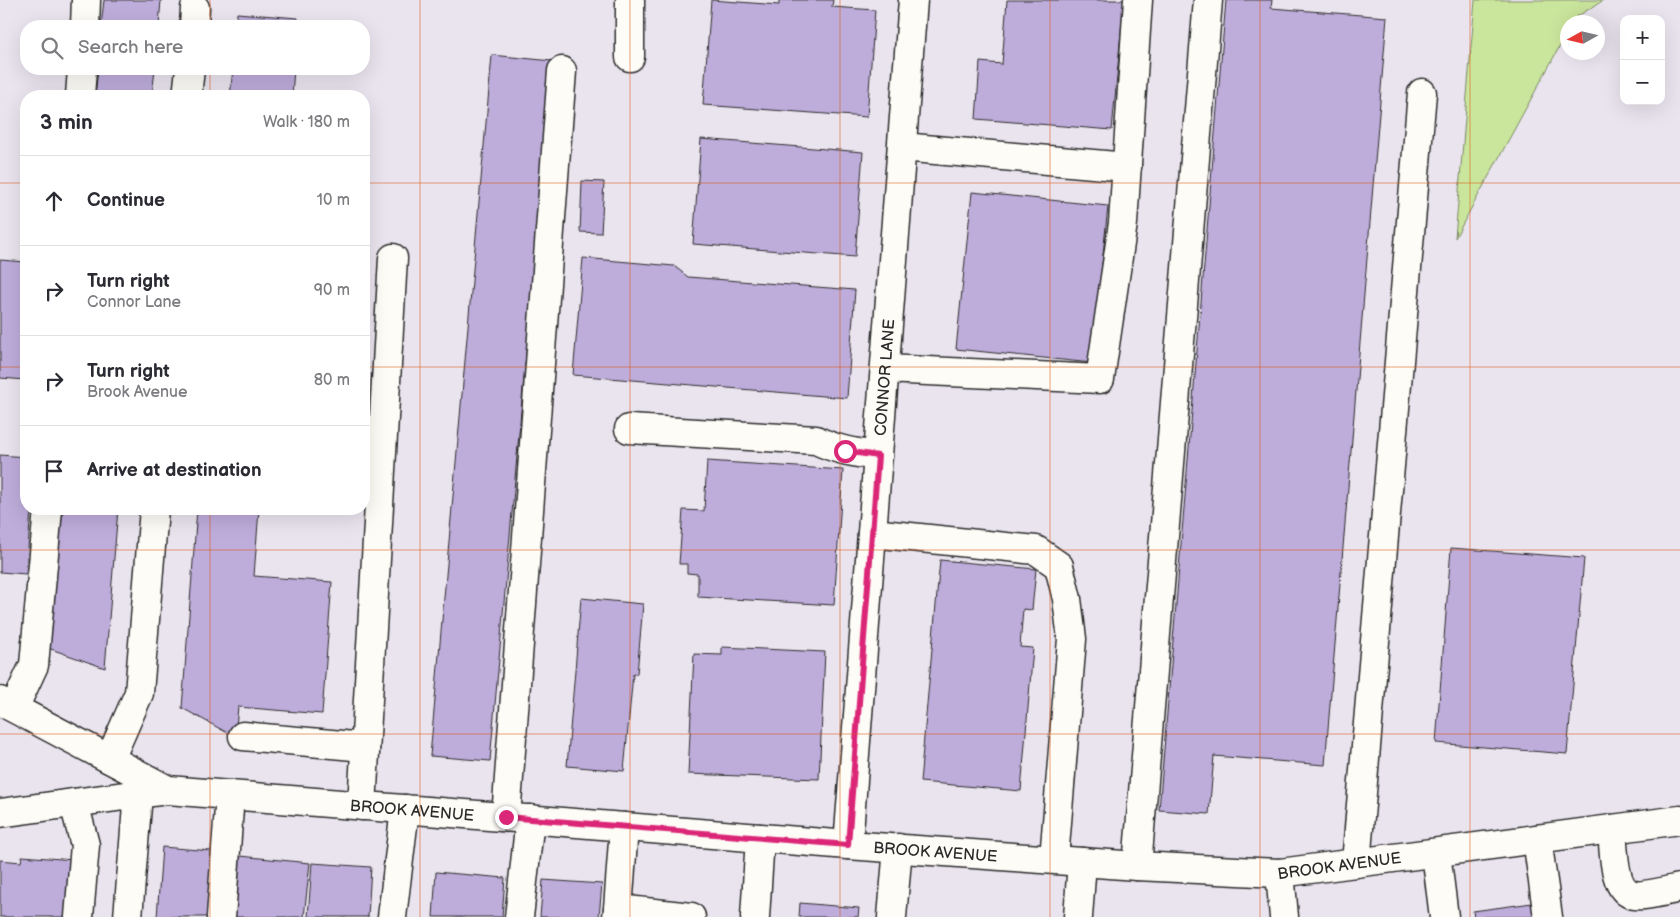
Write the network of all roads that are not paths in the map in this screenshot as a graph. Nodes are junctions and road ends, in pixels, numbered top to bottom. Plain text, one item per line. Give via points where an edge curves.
1 (86, 0) edge
2 (630, 0) edge
3 (913, 0) edge
4 (1138, 0) edge
5 (1208, 0) edge
6 (85, 20) edge
7 (630, 57) dead end
8 (562, 70) dead end
9 (82, 75) edge
10 (189, 75) edge
11 (80, 90) edge
12 (188, 90) edge
13 (1422, 93) dead end
14 (902, 147) junction
15 (1127, 167) junction
16 (393, 258) dead end
17 (885, 369) junction
18 (629, 428) dead end
19 (878, 456) junction
20 (47, 515) edge
21 (154, 515) edge
22 (872, 533) junction
23 (7, 705) edge
24 (243, 736) dead end
25 (365, 747) junction
26 (110, 759) junction
27 (168, 790) junction
28 (138, 794) junction
29 (230, 795) junction
30 (74, 803) junction
31 (362, 806) junction
32 (405, 809) junction
33 (0, 814) edge
34 (518, 818) junction
35 (1680, 820) edge
36 (624, 827) junction
37 (1612, 829) junction
38 (760, 838) junction
39 (1537, 839) junction
40 (848, 845) junction
41 (898, 848) junction
42 (1436, 852) junction
43 (1054, 859) junction
44 (1082, 862) junction
45 (1356, 863) junction
46 (1137, 866) junction
47 (1280, 873) junction
48 (1680, 888) edge
49 (618, 913) edge
50 (79, 917) edge
51 (128, 917) edge
52 (221, 917) edge
53 (392, 917) edge
54 (518, 917) edge
55 (691, 917) edge
56 (755, 917) edge
57 (892, 917) edge
58 (1078, 917) edge
59 (1284, 917) edge
60 (1444, 917) edge
61 (1548, 917) edge

1 - 6 street
2 - 7 street
3 - 14 street, CONNOR LANE
4 - 15 street
5 - 46 street
8 - 34 street
9 - 11 street
10 - 12 street
13 - 45 street
14 - 15 street
14 - 17 street, CONNOR LANE
15 - 17 street via 1123,223 1100,379
16 - 25 street
17 - 19 street, CONNOR LANE
18 - 19 street via 816,440 829,447
19 - 22 street, CONNOR LANE
20 - 23 street via 34,665
21 - 26 street via 139,693
22 - 40 street, CONNOR LANE
22 - 43 street via 1036,550 1059,566 1072,639
23 - 26 street, BROOK AVENUE
24 - 25 street
25 - 31 street
26 - 27 street, BROOK AVENUE
27 - 28 street
27 - 29 street, BROOK AVENUE
28 - 30 street
28 - 51 street
29 - 31 street, BROOK AVENUE
29 - 52 street
30 - 33 street
30 - 50 street via 85,845
31 - 32 street, BROOK AVENUE
32 - 34 street, BROOK AVENUE
32 - 53 street
34 - 36 street, BROOK AVENUE
34 - 54 street
35 - 37 street, BROOK AVENUE
36 - 38 street, BROOK AVENUE
36 - 49 street
37 - 39 street, BROOK AVENUE
37 - 48 street via 1618,879 1624,891 1635,896
38 - 40 street, BROOK AVENUE
38 - 56 street
39 - 42 street, BROOK AVENUE
39 - 61 street
40 - 41 street, BROOK AVENUE
41 - 43 street, BROOK AVENUE
41 - 57 street
42 - 45 street, BROOK AVENUE
42 - 60 street
43 - 44 street, BROOK AVENUE
44 - 46 street, BROOK AVENUE
44 - 58 street
45 - 47 street, BROOK AVENUE
46 - 47 street, BROOK AVENUE
47 - 59 street
49 - 55 street

